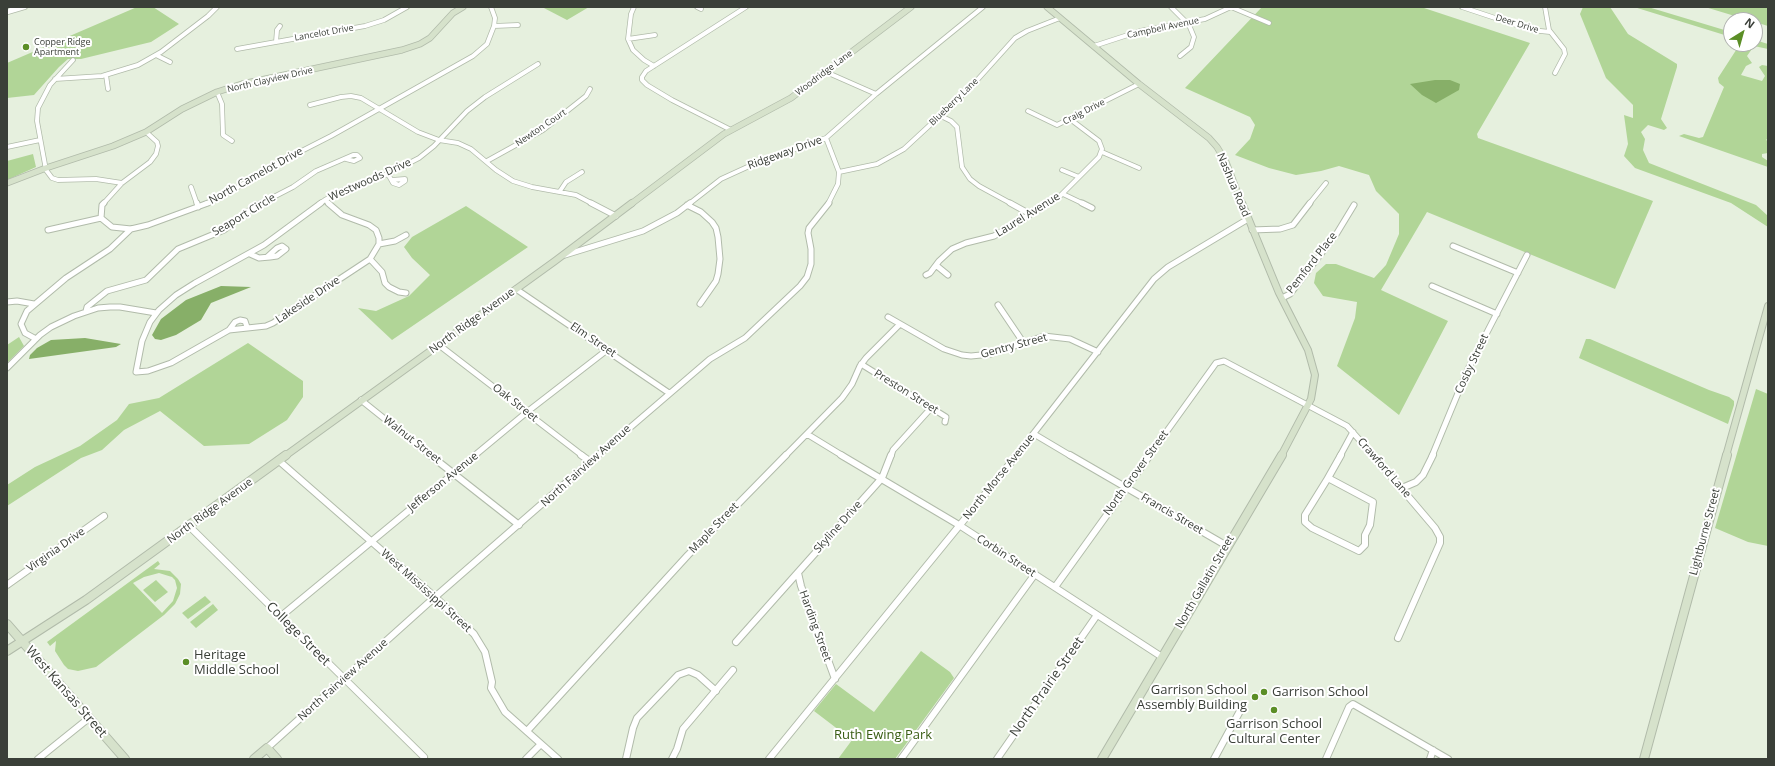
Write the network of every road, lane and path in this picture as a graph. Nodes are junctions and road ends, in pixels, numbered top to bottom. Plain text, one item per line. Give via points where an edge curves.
1 (14, 7) edge
2 (25, 7) edge
3 (217, 7) edge
4 (407, 7) edge
5 (463, 7) edge
6 (491, 7) edge
7 (634, 7) edge
8 (746, 7) edge
9 (912, 7) edge
10 (983, 7) edge
11 (1047, 7) edge
12 (1171, 7) edge
13 (1231, 7) edge
14 (1462, 7) edge
15 (1545, 7) edge
16 (7, 12) edge
17 (1060, 18) junction
18 (1187, 22) junction
19 (1269, 23) dead end
20 (518, 25) dead end
21 (280, 26) dead end
22 (494, 26) junction
23 (1550, 32) junction
24 (655, 35) dead end
25 (628, 38) junction
26 (276, 42) junction
27 (1094, 46) junction
28 (237, 49) dead end
29 (156, 55) junction
30 (1180, 56) dead end
31 (73, 60) dead end
32 (170, 62) dead end
33 (538, 64) dead end
34 (654, 66) junction
35 (826, 72) junction
36 (1555, 73) dead end
37 (106, 75) junction
38 (55, 79) junction
39 (1139, 84) junction
40 (108, 89) dead end
41 (590, 89) dead end
42 (217, 92) junction
43 (876, 94) junction
44 (310, 105) dead end
45 (380, 109) junction
46 (1028, 111) dead end
47 (941, 116) junction
48 (1070, 119) junction
49 (731, 130) junction
50 (146, 132) junction
51 (826, 138) junction
52 (40, 140) junction
53 (439, 140) junction
54 (232, 141) dead end
55 (7, 147) edge
56 (1102, 152) junction
57 (346, 158) dead end
58 (487, 161) junction
59 (46, 168) junction
60 (1139, 168) dead end
61 (1062, 170) dead end
62 (582, 172) dead end
63 (839, 172) junction
64 (388, 174) junction
65 (1079, 177) junction
66 (392, 180) dead end
67 (7, 183) edge
68 (122, 183) junction
69 (1326, 183) dead end
70 (191, 187) dead end
71 (560, 191) junction
72 (1063, 194) junction
73 (325, 200) junction
74 (687, 205) junction
75 (1354, 206) dead end
76 (198, 207) junction
77 (1092, 208) dead end
78 (1030, 214) junction
79 (616, 216) junction
80 (101, 218) junction
81 (1248, 219) junction
82 (131, 229) junction
83 (48, 230) dead end
84 (1252, 230) junction
85 (406, 235) dead end
86 (379, 244) junction
87 (1453, 246) dead end
88 (250, 254) junction
89 (1527, 255) dead end
90 (562, 256) junction
91 (267, 257) dead end
92 (370, 259) junction
93 (936, 266) junction
94 (1518, 272) junction
95 (926, 275) dead end
96 (948, 275) dead end
97 (1432, 286) dead end
98 (516, 289) junction
99 (406, 293) dead end
100 (1282, 298) junction
101 (7, 302) edge
102 (34, 304) junction
103 (700, 304) dead end
104 (998, 305) dead end
105 (1768, 306) edge
106 (86, 311) junction
107 (156, 313) junction
108 (1497, 314) junction
109 (888, 318) dead end
110 (900, 324) junction
111 (247, 327) junction
112 (229, 330) junction
113 (36, 339) junction
114 (1023, 342) junction
115 (439, 345) junction
116 (608, 350) junction
117 (1098, 352) junction
118 (1220, 361) joint
119 (861, 364) junction
120 (7, 368) edge
121 (136, 372) joint
122 (669, 393) junction
123 (361, 400) junction
124 (1308, 404) junction
125 (932, 407) junction
126 (527, 412) junction
127 (945, 422) dead end
128 (1353, 432) junction
129 (807, 434) junction
130 (1034, 434) junction
131 (278, 460) junction
132 (591, 462) junction
133 (454, 474) junction
134 (882, 478) junction
135 (1328, 478) junction
136 (1126, 488) junction
137 (1402, 488) junction
138 (104, 516) dead end
139 (519, 525) junction
140 (960, 525) junction
141 (189, 526) junction
142 (370, 541) junction
143 (1227, 546) junction
144 (798, 573) junction
145 (1035, 574) junction
146 (7, 585) edge
147 (1055, 587) junction
148 (435, 597) junction
149 (1097, 615) junction
150 (280, 617) junction
151 (7, 624) edge
152 (1398, 638) dead end
153 (22, 642) junction
154 (736, 642) dead end
155 (7, 651) edge
156 (1162, 657) junction
157 (733, 670) dead end
158 (343, 679) junction
159 (835, 679) junction
160 (716, 691) junction
161 (1240, 711) dead end
162 (89, 718) junction
163 (527, 731) junction
164 (541, 744) junction
165 (267, 748) junction
166 (1433, 750) junction
167 (424, 757) dead end
168 (38, 759) edge
169 (125, 759) edge
170 (254, 759) edge
171 (277, 759) edge
172 (526, 759) edge
173 (558, 759) edge
174 (626, 759) edge
175 (672, 759) edge
176 (769, 759) edge
177 (901, 759) edge
178 (997, 759) edge
179 (1102, 759) edge
180 (1214, 759) edge
181 (1326, 759) edge
182 (1430, 759) edge
183 (1448, 759) edge
184 (1644, 759) edge

1 - 16 street
2 - 16 street
3 - 29 street
4 - 26 street, Lancelot Drive via 384,20 365,26
5 - 42 street, North Clayview Drive via 420,44 242,84
6 - 22 street via 495,15
7 - 25 street
8 - 34 street
9 - 35 street, Woodridge Lane
10 - 43 street, Ridgeway Drive
11 - 17 street, Nashua Road
12 - 18 street
13 - 18 street, Campbell Avenue via 1210,18
13 - 19 street
14 - 23 street, Deer Drive via 1536,31
15 - 23 street
17 - 27 street, Nashua Road
17 - 47 street, Blueberry Lane via 1016,38
18 - 27 street, Campbell Avenue via 1140,30
18 - 30 street via 1194,40 1191,47
20 - 22 street
21 - 26 street
22 - 45 street, North Camelot Drive via 487,44 480,51
23 - 36 street via 1565,54
24 - 25 street
25 - 34 street via 633,50
26 - 28 street, Lancelot Drive
27 - 39 street, Nashua Road
29 - 32 street
29 - 37 street via 131,68
31 - 38 street
33 - 53 street, Westwoods Drive via 485,97 467,111
34 - 49 street via 643,74 644,82 673,101
35 - 43 street
35 - 49 street, Woodridge Lane via 781,105
37 - 38 street
37 - 40 street
38 - 52 street via 38,108
39 - 48 street, Craig Drive
39 - 81 street, Nashua Road via 1217,147 1226,162
41 - 58 street, Newton Court via 586,96 542,130
42 - 50 street, North Clayview Drive via 184,108
42 - 54 street via 222,104 223,135
43 - 51 street, Ridgeway Drive
44 - 45 street via 351,96 361,98
45 - 53 street via 418,132
45 - 76 street, North Camelot Drive via 284,160 228,194
46 - 48 street, Craig Drive via 1057,125
47 - 63 street, Blueberry Lane via 912,144 896,155 870,166
47 - 78 street via 957,127 962,167 970,179
48 - 56 street via 1096,138
49 - 79 street, North Ridge Avenue
50 - 59 street, North Clayview Drive
50 - 68 street via 157,142 156,154 150,162
51 - 63 street
51 - 74 street, Ridgeway Drive via 734,172 710,186
52 - 55 street
52 - 59 street
53 - 58 street via 471,149
53 - 64 street, Westwoods Drive via 422,155
56 - 60 street
56 - 65 street, Laurel Avenue
57 - 106 street, Seaport Circle via 327,165 293,187 254,207 224,230 178,249 150,277 107,291 92,302
58 - 71 street via 513,181
59 - 67 street, North Clayview Drive
59 - 68 street via 52,178 58,180 96,179
61 - 65 street
62 - 71 street via 566,182
63 - 122 street, North Fairview Avenue via 838,184 832,198 808,231 812,257 810,272 805,280 745,338 714,356
64 - 66 street
64 - 73 street, Westwoods Drive via 345,189
65 - 72 street, Laurel Avenue
68 - 80 street via 102,205
69 - 84 street via 1293,225 1280,229
70 - 76 street
71 - 79 street via 591,202
72 - 77 street
72 - 78 street, Laurel Avenue
73 - 86 street via 342,215 372,228 378,234
73 - 88 street, Westwoods Drive
74 - 90 street, Ridgeway Drive via 666,220 643,231
74 - 103 street via 701,212 712,222 718,237 718,274
75 - 100 street, Pemford Place via 1337,234 1290,294
76 - 82 street, North Camelot Drive
78 - 93 street, Laurel Avenue via 994,236 952,249
79 - 90 street, North Ridge Avenue
80 - 82 street via 112,227
80 - 83 street
81 - 84 street, Nashua Road
81 - 117 street, North Morse Avenue via 1160,273
82 - 102 street, North Camelot Drive via 110,249 66,278
84 - 100 street, Nashua Road
85 - 86 street via 395,241
86 - 92 street, Lakeside Drive
87 - 94 street
88 - 91 street via 256,258
88 - 107 street, Westwoods Drive via 185,289
89 - 94 street, Cosby Street
90 - 98 street, North Ridge Avenue
92 - 99 street via 382,272 388,287
92 - 111 street, Lakeside Drive via 273,323
93 - 95 street, Laurel Avenue
93 - 96 street
94 - 108 street, Cosby Street
97 - 108 street
98 - 115 street, North Ridge Avenue
98 - 116 street, Elm Street
100 - 124 street, Nashua Road via 1314,366 1314,391
101 - 102 street
102 - 113 street, North Camelot Drive via 21,324 26,333
104 - 114 street
105 - 184 street, Lightburne Street
106 - 107 street via 120,307
106 - 113 street via 62,321
107 - 121 street, Westwoods Drive via 142,341
108 - 137 street, Cosby Street via 1468,369 1423,475 1413,484
109 - 110 street, Gentry Street
110 - 114 street, Gentry Street via 944,349 962,355 991,354
110 - 119 street, Maple Street
111 - 112 street, Lakeside Drive
111 - 112 street via 245,321 240,320
112 - 121 street, Lakeside Drive via 171,363 148,371
113 - 120 street
114 - 117 street, Gentry Street via 1044,336 1061,337
115 - 123 street, North Ridge Avenue
115 - 126 street, Oak Street
116 - 122 street, Elm Street
116 - 126 street, Jefferson Avenue
117 - 130 street, North Morse Avenue
118 - 124 street, Crawford Lane
118 - 136 street, North Grover Street via 1216,363
119 - 125 street, Preston Street
119 - 129 street, Maple Street via 845,395
122 - 132 street, North Fairview Avenue
123 - 131 street, North Ridge Avenue
123 - 133 street, Walnut Street
124 - 128 street, Crawford Lane via 1343,423
124 - 143 street, North Gallatin Street via 1284,451
125 - 127 street, Preston Street via 946,416
125 - 134 street, Skyline Drive via 893,450
126 - 132 street, Oak Street
126 - 133 street, Jefferson Avenue
128 - 135 street
128 - 137 street, Crawford Lane
129 - 134 street, Corbin Street
129 - 163 street, Maple Street via 688,555
130 - 136 street, Francis Street
130 - 140 street, North Morse Avenue
131 - 141 street, North Ridge Avenue
131 - 142 street, West Mississippi Street
132 - 139 street, North Fairview Avenue
133 - 139 street, Walnut Street
133 - 142 street, Jefferson Avenue
134 - 140 street, Corbin Street
134 - 144 street, Skyline Drive
135 - 135 street via 1305,515 1305,522 1359,551 1365,545 1373,502
136 - 143 street, Francis Street
136 - 147 street, North Grover Street
137 - 152 street, Crawford Lane via 1435,528 1440,543
138 - 146 street, Virginia Drive
139 - 148 street, North Fairview Avenue
140 - 145 street, Corbin Street
140 - 159 street, North Morse Avenue
141 - 150 street, College Street
141 - 153 street, North Ridge Avenue via 86,600
142 - 148 street, West Mississippi Street
142 - 150 street, Jefferson Avenue
143 - 156 street, North Gallatin Street
144 - 154 street, Skyline Drive
144 - 159 street, Harding Street
145 - 147 street, Corbin Street
145 - 177 street
147 - 149 street, Corbin Street
148 - 158 street, North Fairview Avenue
148 - 163 street, West Mississippi Street via 478,640 485,652 491,688 505,712
149 - 156 street, Corbin Street
149 - 178 street, North Prairie Street
150 - 158 street, College Street
151 - 153 street, West Kansas Street
153 - 155 street, North Ridge Avenue
153 - 162 street, West Kansas Street
156 - 179 street, North Gallatin Street
157 - 160 street
158 - 165 street, North Fairview Avenue
158 - 167 street, College Street
159 - 176 street, North Morse Avenue
160 - 174 street via 698,675 689,671 678,675 638,718
160 - 175 street via 683,729
161 - 180 street
162 - 168 street
162 - 169 street, West Kansas Street
163 - 164 street, West Mississippi Street
164 - 172 street
164 - 173 street, West Mississippi Street
165 - 170 street, North Fairview Avenue
165 - 171 street
166 - 181 street via 1352,704
166 - 182 street
166 - 183 street

